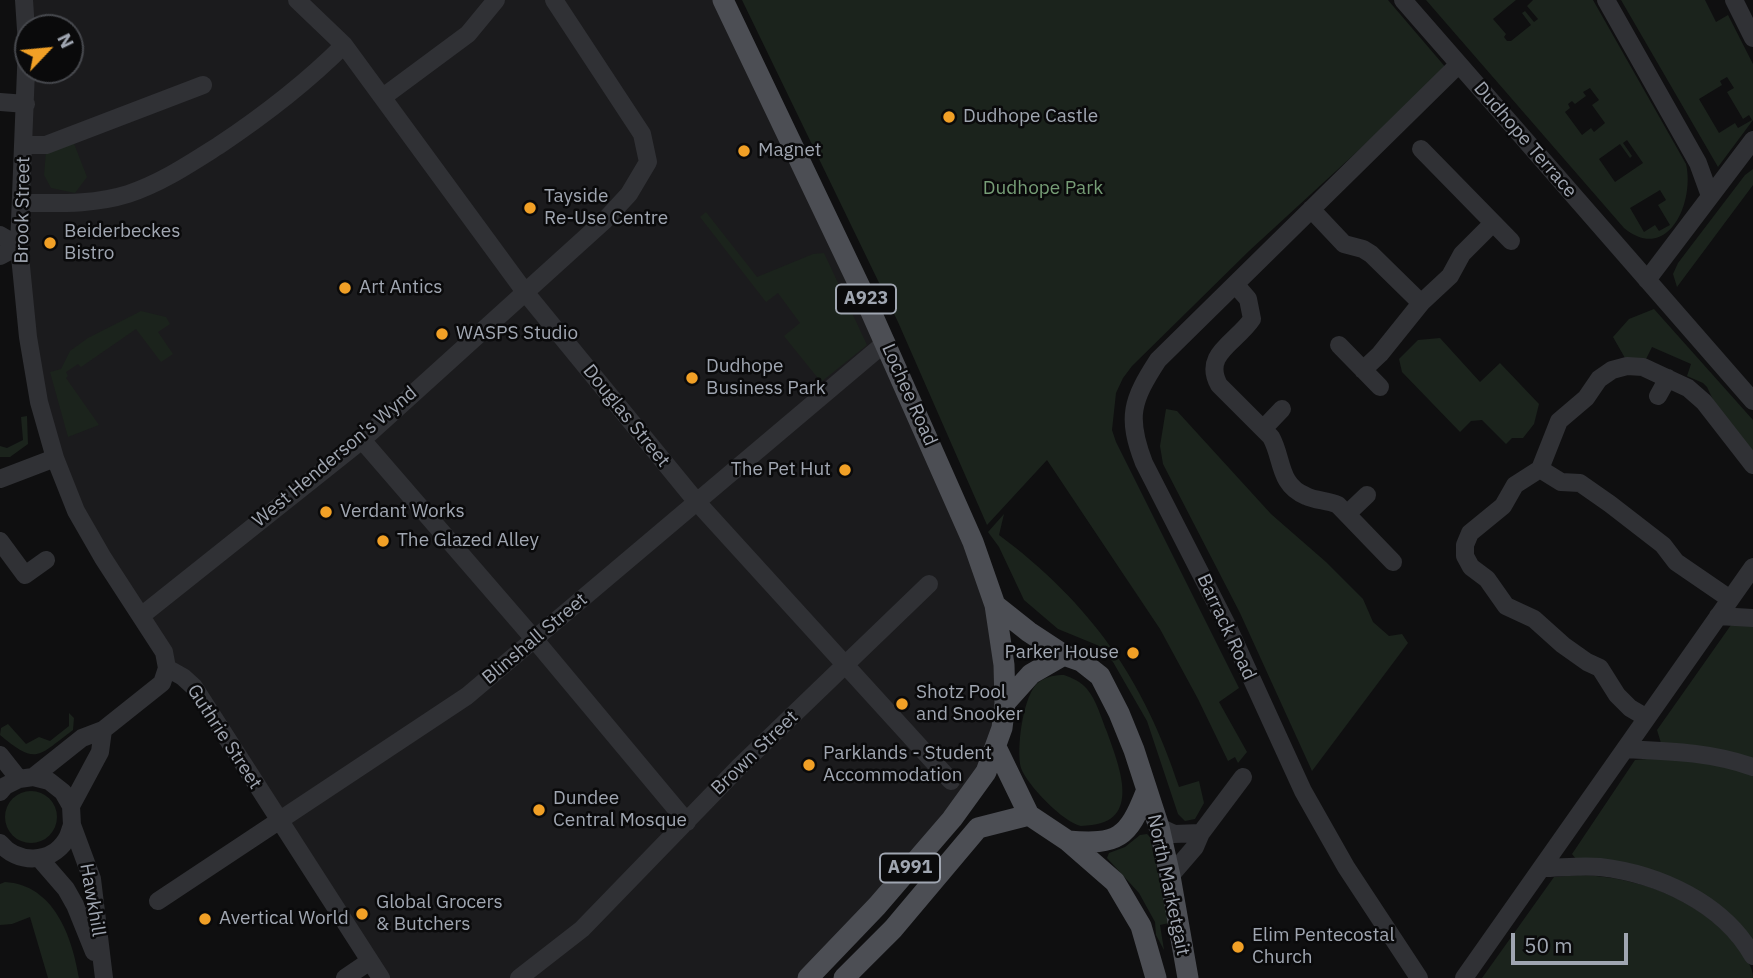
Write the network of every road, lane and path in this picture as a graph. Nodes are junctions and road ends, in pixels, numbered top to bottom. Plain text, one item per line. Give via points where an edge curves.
1 (24, 0) edge
2 (297, 0) edge
3 (496, 0) edge
4 (554, 0) edge
5 (723, 0) edge
6 (1403, 0) edge
7 (1606, 0) edge
8 (1734, 0) edge
9 (1753, 38) edge
10 (344, 45) junction
11 (1459, 64) junction
12 (203, 85) dead end
13 (383, 97) junction
14 (0, 102) edge
15 (26, 104) junction
16 (24, 145) junction
17 (1751, 148) edge
18 (1421, 149) dead end
19 (1710, 196) junction
20 (21, 203) junction
21 (1311, 209) junction
22 (1493, 223) junction
23 (0, 235) edge
24 (1511, 241) dead end
25 (19, 246) junction
26 (0, 256) edge
27 (1647, 280) junction
28 (1235, 284) junction
29 (525, 292) junction
30 (1421, 303) junction
31 (886, 342) junction
32 (1339, 345) dead end
33 (1363, 370) junction
34 (1668, 377) junction
35 (1380, 387) dead end
36 (1658, 396) dead end
37 (1753, 401) edge
38 (1282, 409) dead end
39 (1263, 429) junction
40 (362, 440) junction
41 (55, 458) junction
42 (1753, 465) edge
43 (1540, 469) junction
44 (0, 479) edge
45 (1367, 495) dead end
46 (696, 501) junction
47 (1347, 514) junction
48 (0, 541) edge
49 (46, 560) dead end
50 (1393, 562) dead end
51 (1753, 567) edge
52 (929, 584) dead end
53 (1730, 599) junction
54 (995, 605) junction
55 (141, 616) junction
56 (1718, 616) junction
57 (1753, 618) edge
58 (535, 639) junction
59 (1064, 654) junction
60 (846, 665) junction
61 (167, 668) junction
62 (1005, 703) junction
63 (1647, 718) junction
64 (103, 730) junction
65 (996, 747) junction
66 (1625, 749) junction
67 (0, 755) edge
68 (1753, 767) edge
69 (1243, 777) dead end
70 (26, 778) junction
71 (951, 781) dead end
72 (0, 792) edge
73 (1146, 792) junction
74 (71, 806) junction
75 (1029, 815) junction
76 (279, 821) junction
77 (687, 822) junction
78 (72, 825) junction
79 (1158, 827) junction
80 (1201, 833) junction
81 (1068, 841) junction
82 (2, 851) edge
83 (40, 859) junction
84 (1541, 869) junction
85 (1170, 876) junction
86 (158, 901) dead end
87 (1753, 956) edge
88 (370, 961) junction
89 (104, 978) edge
90 (345, 978) edge
91 (381, 978) edge
92 (519, 978) edge
93 (808, 978) edge
94 (844, 978) edge
95 (1156, 978) edge
96 (1188, 978) edge
97 (1419, 978) edge
98 (1464, 978) edge

1 - 15 street, Brook Street
2 - 10 street, Douglas Street
3 - 13 street via 468,34
4 - 29 street, West Henderson's Wynd via 642,134 648,162 629,194 605,220
5 - 31 main road, Lochee Road / A923
6 - 11 street, Dudhope Terrace
7 - 19 street via 1698,163
8 - 9 street
10 - 13 street, Douglas Street
10 - 20 street via 318,72 249,125 168,178 126,195 81,203
11 - 21 street, Barrack Road
11 - 27 street, Dudhope Terrace
12 - 16 street via 46,145
13 - 29 street, Douglas Street
14 - 15 street
15 - 16 street, Brook Street
16 - 20 street, Brook Street
17 - 19 street
18 - 22 street
19 - 27 street
20 - 25 street, Brook Street
21 - 28 street, Barrack Road
21 - 30 street via 1344,244 1371,254
22 - 24 street
22 - 30 street
23 - 25 street
25 - 26 street
25 - 41 street, Brook Street via 39,402
27 - 37 street, Dudhope Terrace
28 - 39 street via 1248,299 1252,318 1217,357 1214,376
28 - 97 street, Barrack Road via 1158,360 1136,400 1136,442 1228,626 1303,791 1346,867
29 - 40 street, West Henderson's Wynd
29 - 46 street, Douglas Street
30 - 33 street
31 - 46 street, Blinshall Street
31 - 54 main road, Lochee Road / A923 via 973,542
32 - 33 street
33 - 35 street
34 - 36 street
34 - 42 street via 1704,402
34 - 43 street via 1627,366 1599,379 1586,398 1559,421
38 - 39 street
39 - 47 street via 1275,445 1280,470 1296,491 1329,501
40 - 55 street, West Henderson's Wynd
40 - 58 street
41 - 44 street
41 - 55 street, Guthrie Street via 76,510
43 - 53 street via 1561,482 1580,483 1663,545 1703,583
43 - 63 street via 1515,485 1503,506 1470,533 1465,556 1506,606 1534,619 1600,668 1617,695
45 - 47 street
46 - 58 street, Blinshall Street
46 - 60 street, Douglas Street
47 - 50 street
48 - 49 street via 25,575
51 - 53 street
52 - 60 street, Brown Street
53 - 56 street
54 - 59 main road
54 - 62 main road, Lochee Road / A923
55 - 61 street, Guthrie Street via 164,652
56 - 57 street
56 - 63 street
58 - 76 street, Blinshall Street via 467,696
58 - 77 street
59 - 62 main road via 1031,674
59 - 73 main road via 1100,676 1134,750
60 - 71 street, Douglas Street
60 - 77 street, Brown Street
61 - 64 street via 162,683
61 - 76 street, Guthrie Street via 194,687
62 - 65 main road, A991
63 - 66 street
64 - 70 street via 82,738
64 - 74 street via 100,752
65 - 75 main road
65 - 93 main road, A991 via 986,772 952,819
66 - 68 street via 1684,751
66 - 84 street
67 - 70 street
69 - 80 street
70 - 72 street
70 - 74 street via 50,781
73 - 79 main road, North Marketgait
73 - 81 main road via 1135,821 1121,835 1097,844
74 - 78 street, Hawkhill
75 - 81 main road
75 - 94 main road, A991 via 978,828
76 - 86 street, Blinshall Street
76 - 88 street, Guthrie Street
77 - 92 street, Brown Street via 582,929
78 - 83 street, Hawkhill via 61,846
78 - 89 street, Hawkhill via 92,879
79 - 80 street via 1174,834
79 - 85 main road, North Marketgait
80 - 85 street
81 - 95 main road, North Marketgait via 1115,882 1141,926
82 - 83 street
83 - 89 street, Hawkhill via 75,905
84 - 87 street via 1599,867 1653,878 1707,907
84 - 98 street
85 - 96 main road, North Marketgait
88 - 90 street
88 - 91 street, Guthrie Street

